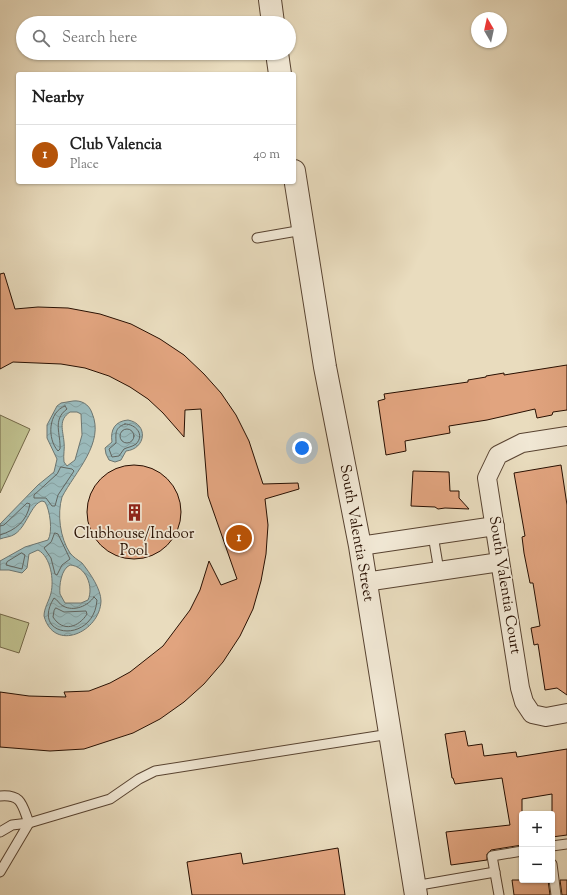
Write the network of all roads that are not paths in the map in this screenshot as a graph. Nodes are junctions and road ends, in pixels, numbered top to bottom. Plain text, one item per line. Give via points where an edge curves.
1 (270, 0) edge
2 (272, 16) edge
3 (278, 60) edge
4 (280, 72) edge
5 (296, 184) edge
6 (302, 230) junction
7 (257, 238) dead end
8 (567, 436) edge
9 (494, 526) junction
10 (433, 535) junction
11 (360, 546) junction
12 (500, 562) junction
13 (439, 571) junction
14 (365, 582) junction
15 (567, 714) edge
16 (390, 734) junction
17 (0, 796) edge
18 (29, 822) junction
19 (0, 832) edge
20 (567, 844) edge
21 (555, 846) edge
22 (519, 852) edge
23 (0, 872) edge
24 (495, 872) junction
25 (554, 883) edge
26 (415, 891) edge
27 (499, 895) edge
28 (556, 895) edge

1 - 2 street
3 - 4 street
5 - 6 street, South Valentia Street
6 - 7 lane
6 - 11 street, South Valentia Street via 325,367
8 - 9 street, South Valentia Court via 522,443 498,455 487,478
9 - 10 street
9 - 12 street, South Valentia Court
10 - 11 street
10 - 13 lane
11 - 14 street, South Valentia Street
12 - 13 street
12 - 15 street, South Valentia Court via 524,702 532,714 546,717
13 - 14 street
14 - 16 street, South Valentia Street
16 - 18 lane via 156,772 139,779 110,799
16 - 26 street, South Valentia Street
17 - 18 lane via 17,797
18 - 19 lane via 12,825
18 - 23 lane
20 - 21 lane
22 - 24 lane via 492,856
24 - 26 lane
24 - 27 lane
25 - 28 lane

